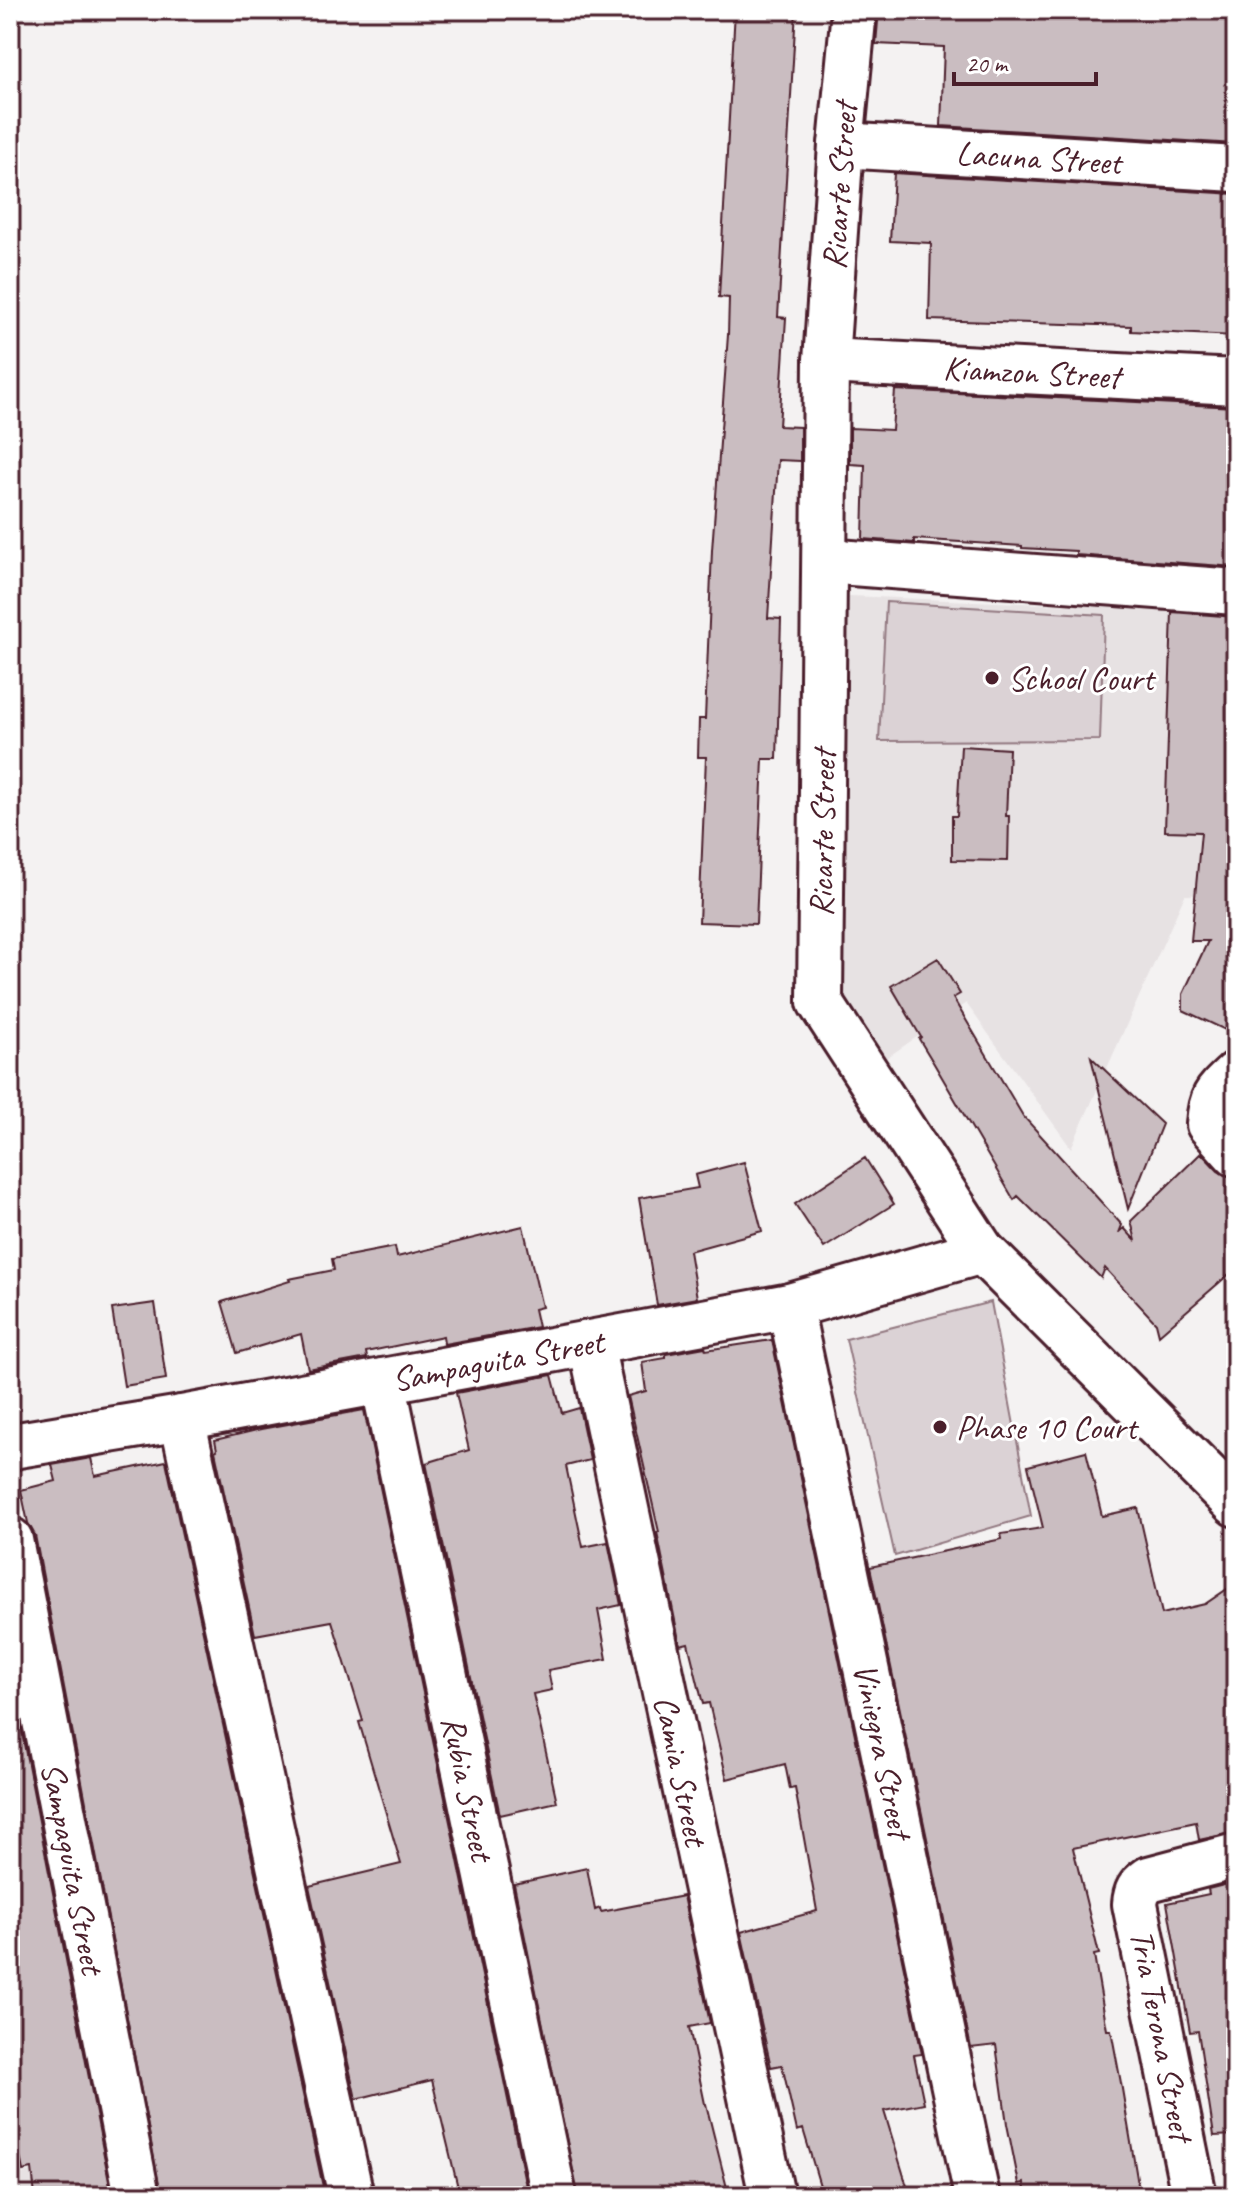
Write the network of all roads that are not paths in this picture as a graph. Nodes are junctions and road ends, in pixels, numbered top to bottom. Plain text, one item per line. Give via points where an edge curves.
1 (854, 10) edge
2 (841, 145) junction
3 (1236, 169) edge
4 (826, 361) junction
5 (1236, 382) edge
6 (825, 561) junction
7 (1236, 592) edge
8 (1236, 1074) edge
9 (1236, 1154) edge
10 (982, 1251) junction
11 (790, 1306) junction
12 (591, 1344) junction
13 (383, 1381) junction
14 (182, 1418) junction
15 (10, 1448) edge
16 (1236, 1504) edge
17 (10, 1540) edge
18 (1236, 1856) edge
19 (137, 2196) edge
20 (351, 2196) edge
21 (554, 2196) edge
22 (772, 2196) edge
23 (977, 2196) edge
24 (1194, 2196) edge

1 - 2 street, Ricarte Street
2 - 3 street, Lacuna Street
2 - 4 street, Ricarte Street
4 - 5 street, Kiamzon Street
4 - 6 street, Ricarte Street
6 - 7 street
6 - 10 street, Ricarte Street via 820,1002
8 - 9 street via 1211,1103 1209,1124
10 - 11 street, Sampaguita Street
10 - 16 street, Ricarte Street
11 - 12 street, Sampaguita Street
11 - 23 street, Viniegra Street
12 - 13 street, Sampaguita Street
12 - 22 street, Camia Street
13 - 14 street, Sampaguita Street
13 - 21 street, Rubia Street
14 - 15 street, Sampaguita Street
14 - 20 street
17 - 19 street, Sampaguita Street
18 - 24 street, Tria Terona Street via 1149,1879 1136,1892

